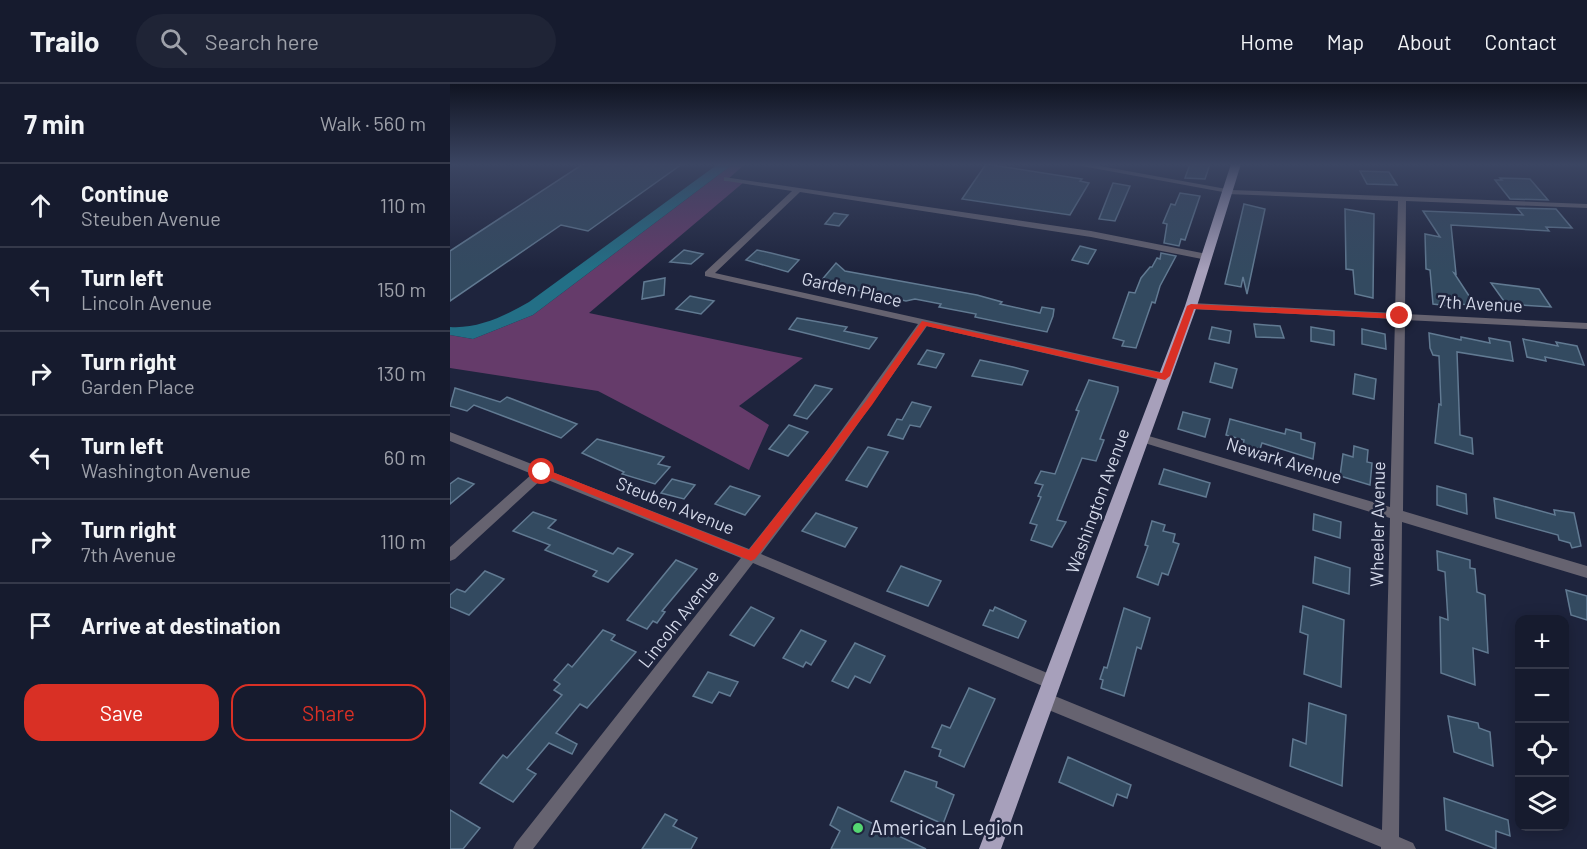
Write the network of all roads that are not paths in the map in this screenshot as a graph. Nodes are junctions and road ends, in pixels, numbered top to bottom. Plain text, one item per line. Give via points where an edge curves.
1 (1402, 199) edge
2 (788, 200) edge
3 (863, 200) edge
4 (1224, 200) edge
5 (1420, 200) edge
6 (1587, 206) edge
7 (1207, 258) junction
8 (1191, 306) junction
9 (1400, 316) junction
10 (924, 323) junction
11 (1587, 326) edge
12 (1165, 376) junction
13 (450, 436) edge
14 (1142, 438) junction
15 (542, 472) junction
16 (1396, 513) junction
17 (450, 555) edge
18 (751, 556) junction
19 (1587, 572) edge
20 (1052, 682) junction
21 (1046, 700) junction
22 (1390, 846) edge
23 (522, 849) edge
24 (990, 849) edge
25 (1407, 849) edge

1 - 9 street, Wheeler Avenue
2 - 10 street, Garden Place via 708,274
3 - 7 street via 1091,234
4 - 7 main road, Washington Avenue
5 - 6 street
7 - 8 main road, Washington Avenue
8 - 9 street, 7th Avenue
8 - 12 main road, Washington Avenue
9 - 11 street, 7th Avenue
9 - 16 street, Wheeler Avenue
10 - 12 street, Garden Place
10 - 18 street, Lincoln Avenue via 869,403
12 - 14 main road, Washington Avenue
13 - 15 street, Steuben Avenue
14 - 16 street, Newark Avenue
14 - 20 main road, Washington Avenue
15 - 17 street
15 - 18 street, Steuben Avenue
16 - 19 street, Newark Avenue
16 - 22 street, Wheeler Avenue
18 - 20 street, Steuben Avenue
18 - 23 street, Lincoln Avenue
20 - 21 main road, Washington Avenue
21 - 22 street
21 - 24 main road, Washington Avenue
22 - 25 street

